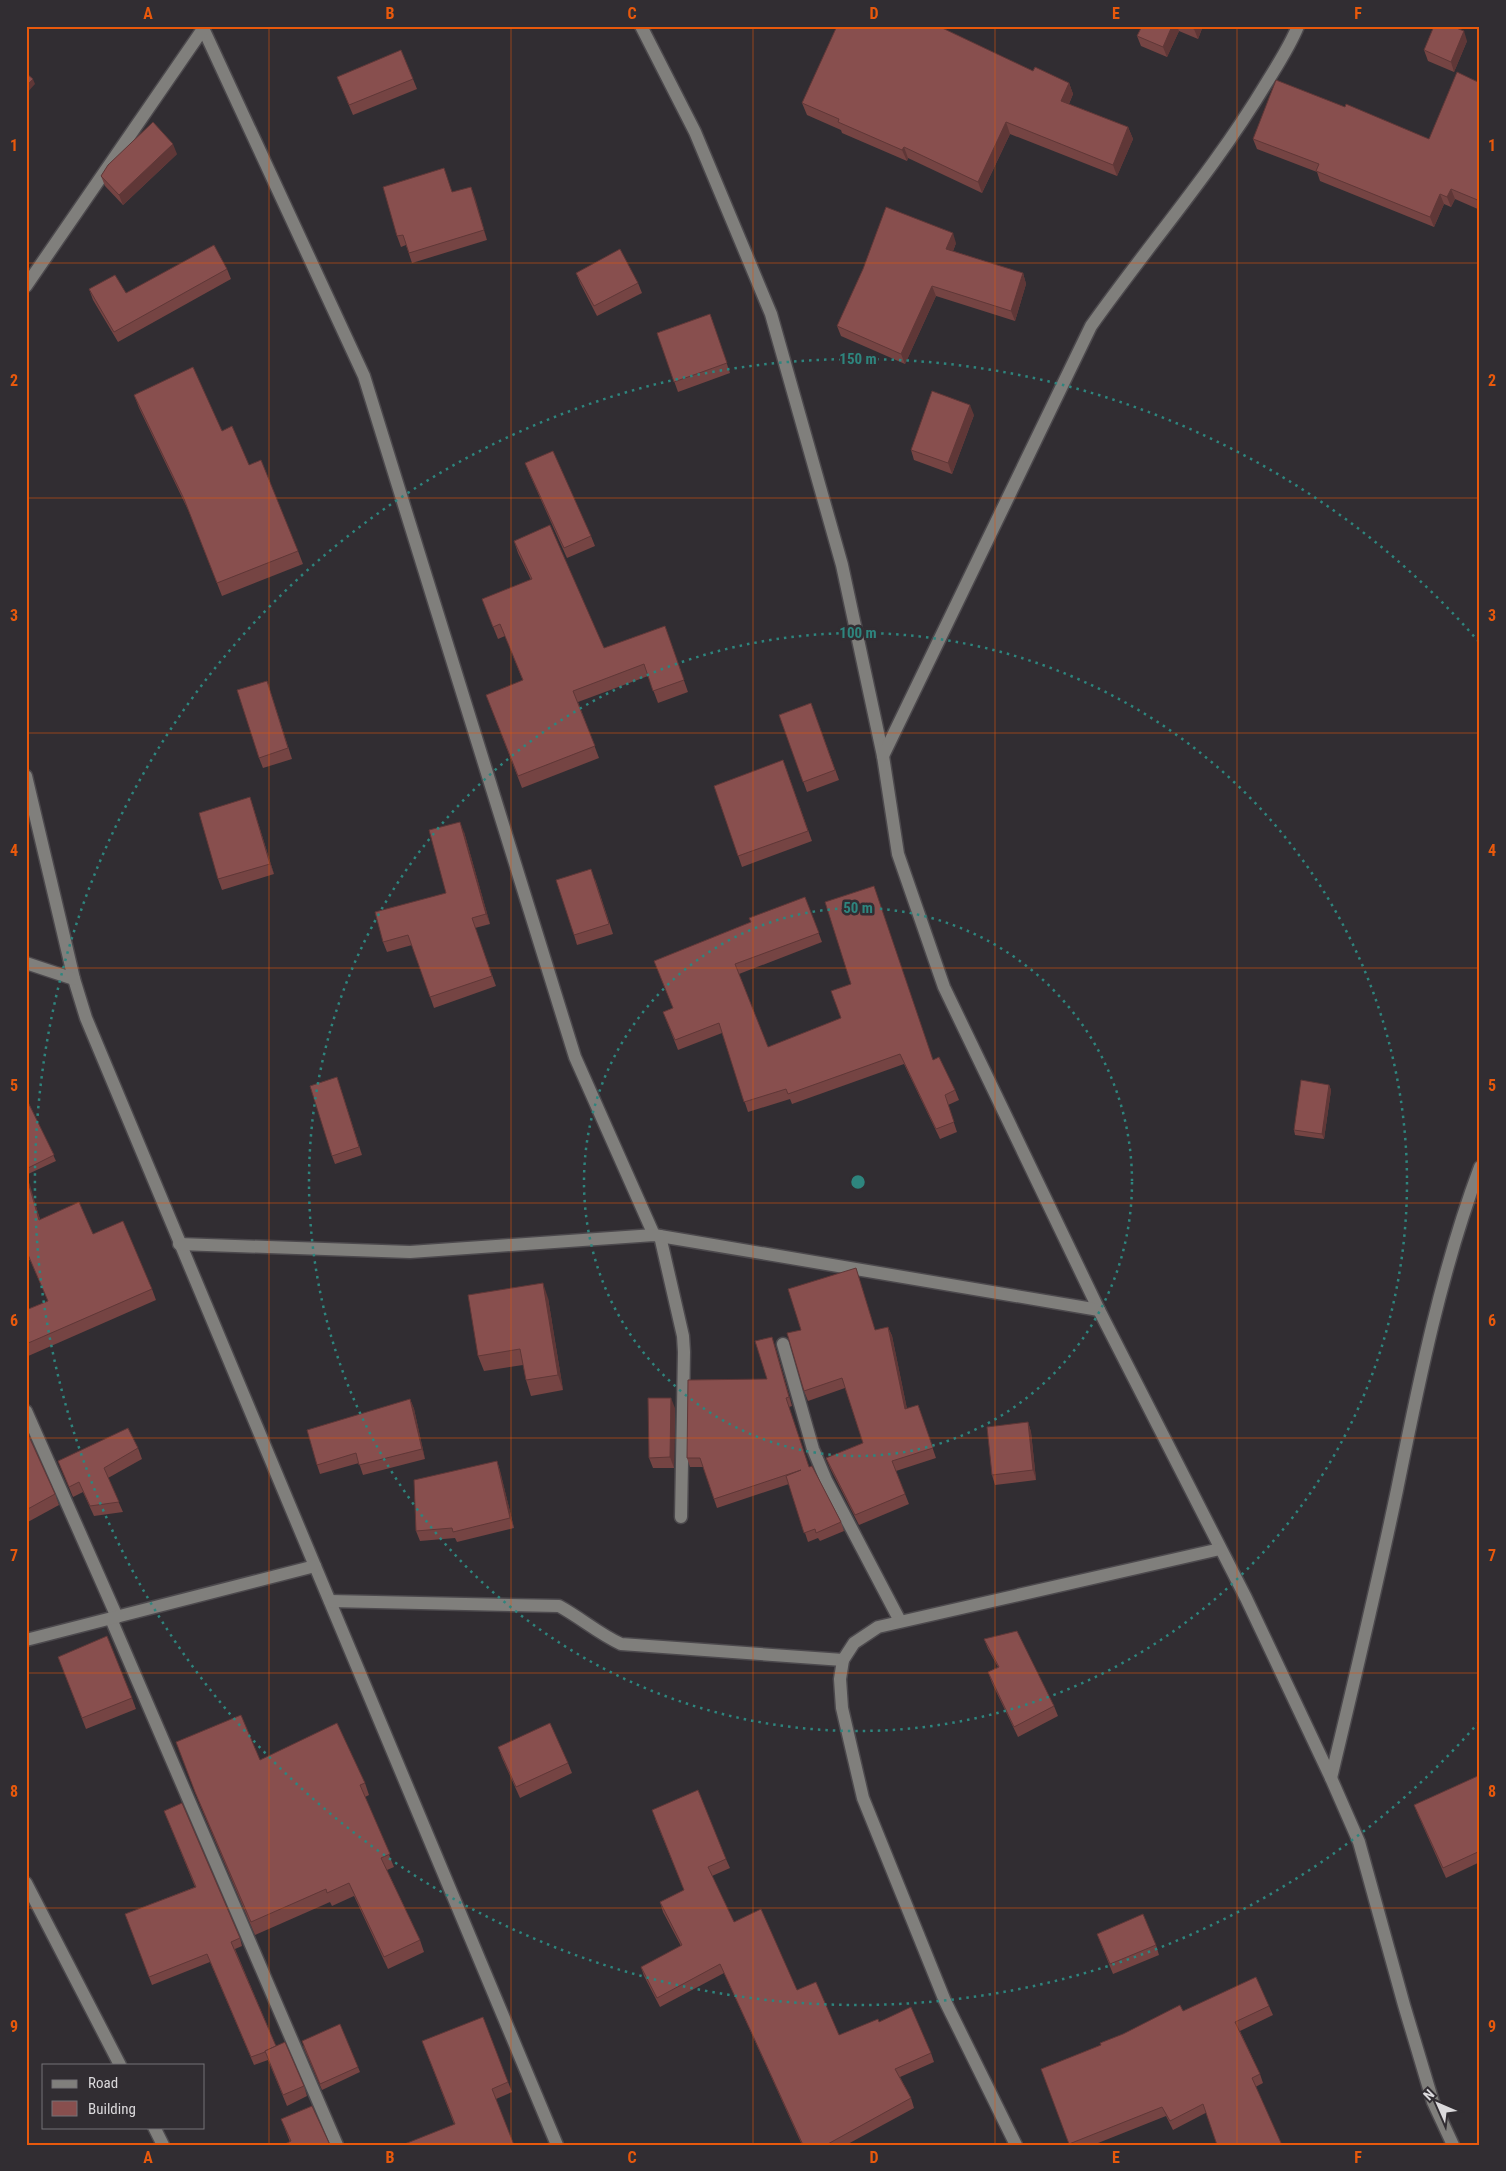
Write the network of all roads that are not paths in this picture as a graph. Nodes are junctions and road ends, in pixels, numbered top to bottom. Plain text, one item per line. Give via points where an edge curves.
1 (641, 26) edge
2 (1298, 26) edge
3 (203, 28) edge
4 (26, 286) edge
5 (883, 756) junction
6 (26, 776) edge
7 (26, 963) edge
8 (74, 979) junction
9 (1479, 1173) edge
10 (657, 1236) junction
11 (178, 1244) junction
12 (1099, 1310) junction
13 (783, 1344) dead end
14 (26, 1411) edge
15 (681, 1517) dead end
16 (1220, 1548) junction
17 (315, 1566) junction
18 (330, 1600) junction
19 (114, 1618) junction
20 (900, 1621) junction
21 (26, 1640) edge
22 (844, 1660) junction
23 (1331, 1778) junction
24 (26, 1883) edge
25 (119, 2064) edge
26 (154, 2128) edge
27 (163, 2145) edge
28 (337, 2145) edge
29 (557, 2145) edge
30 (1016, 2145) edge
31 (1453, 2145) edge

1 - 5 street via 696,132 771,314 842,565
2 - 5 street via 1247,115 1091,326
3 - 4 street
3 - 10 street via 364,376 575,1057
5 - 12 street via 898,854 944,987
6 - 8 street
7 - 8 street
8 - 11 street via 86,1018
9 - 23 street via 1463,1214 1430,1335 1368,1624
10 - 11 street via 410,1252
10 - 12 street
10 - 15 street via 683,1336
11 - 17 street
12 - 16 street
13 - 20 street via 813,1449
14 - 19 street
16 - 20 street
16 - 23 street
17 - 18 street
17 - 19 street
18 - 22 street via 559,1606 621,1644
18 - 29 street
19 - 21 street
19 - 28 street
20 - 22 street via 878,1627 854,1642
22 - 30 street via 840,1679 842,1708 863,1798 945,2001
23 - 31 street via 1359,1842 1431,2093
24 - 25 street
26 - 27 street

